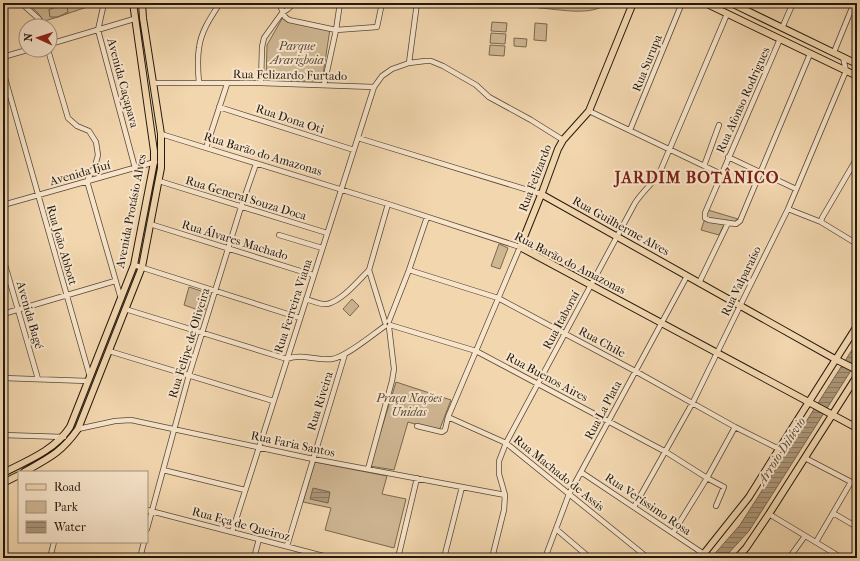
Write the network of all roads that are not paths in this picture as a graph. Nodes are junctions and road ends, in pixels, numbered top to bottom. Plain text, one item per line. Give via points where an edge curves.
1 (21, 3) edge
2 (104, 3) edge
3 (133, 3) edge
4 (142, 3) edge
5 (220, 3) edge
6 (278, 3) edge
7 (294, 3) edge
8 (340, 3) edge
9 (382, 3) edge
10 (417, 3) edge
11 (633, 3) edge
12 (682, 3) edge
13 (705, 3) edge
14 (732, 3) edge
15 (793, 3) edge
16 (854, 6) edge
17 (282, 13) junction
18 (727, 14) junction
19 (40, 18) edge
20 (134, 19) junction
21 (782, 28) junction
22 (98, 30) junction
23 (336, 30) junction
24 (780, 39) junction
25 (58, 42) edge
26 (834, 52) junction
27 (18, 53) edge
28 (810, 54) junction
29 (3, 57) edge
30 (843, 57) junction
31 (50, 58) edge
32 (409, 63) junction
33 (857, 64) edge
34 (3, 71) edge
35 (846, 71) junction
36 (857, 76) edge
37 (153, 83) junction
38 (199, 83) junction
39 (261, 83) junction
40 (227, 84) junction
41 (324, 85) junction
42 (374, 87) junction
43 (219, 107) junction
44 (589, 111) junction
45 (719, 124) dead end
46 (630, 130) junction
47 (161, 134) junction
48 (358, 138) junction
49 (563, 140) junction
50 (206, 148) junction
51 (354, 150) junction
52 (670, 150) junction
53 (728, 158) junction
54 (857, 158) edge
55 (162, 159) junction
56 (154, 162) junction
57 (256, 164) junction
58 (704, 166) junction
59 (135, 168) junction
60 (760, 173) junction
61 (721, 174) junction
62 (87, 181) junction
63 (159, 181) junction
64 (796, 189) junction
65 (341, 190) junction
66 (541, 194) junction
67 (37, 195) junction
68 (388, 204) junction
69 (3, 205) edge
70 (241, 207) junction
71 (788, 209) junction
72 (428, 217) junction
73 (821, 222) junction
74 (728, 223) junction
75 (150, 224) junction
76 (327, 233) junction
77 (279, 235) dead end
78 (617, 237) junction
79 (857, 244) edge
80 (520, 247) junction
81 (322, 248) junction
82 (228, 249) junction
83 (3, 258) edge
84 (134, 265) junction
85 (142, 267) junction
86 (369, 270) junction
87 (409, 270) junction
88 (313, 275) junction
89 (687, 276) junction
90 (115, 281) junction
91 (699, 282) junction
92 (591, 285) junction
93 (216, 292) junction
94 (66, 296) junction
95 (498, 298) junction
96 (120, 299) junction
97 (306, 299) junction
98 (740, 306) junction
99 (18, 310) junction
100 (125, 310) junction
101 (3, 314) edge
102 (300, 318) junction
103 (662, 323) junction
104 (388, 324) junction
105 (857, 326) edge
106 (202, 334) junction
107 (565, 334) junction
108 (109, 351) junction
109 (476, 351) junction
110 (716, 352) junction
111 (345, 354) junction
112 (286, 359) junction
113 (838, 361) junction
114 (635, 371) junction
115 (857, 372) edge
116 (189, 375) junction
117 (3, 378) edge
118 (38, 379) junction
119 (89, 379) junction
120 (538, 384) junction
121 (273, 401) junction
122 (693, 402) junction
123 (811, 403) junction
124 (830, 414) junction
125 (448, 417) junction
126 (609, 421) junction
127 (417, 426) dead end
128 (735, 427) junction
129 (174, 428) junction
130 (857, 428) edge
131 (78, 429) junction
132 (3, 435) edge
133 (64, 436) junction
134 (506, 443) junction
135 (258, 446) junction
136 (778, 449) junction
137 (666, 452) junction
138 (805, 458) junction
139 (313, 459) junction
140 (368, 469) junction
141 (163, 470) junction
142 (26, 471) edge
143 (581, 472) junction
144 (3, 473) edge
145 (18, 476) edge
146 (417, 478) junction
147 (706, 478) junction
148 (851, 482) junction
149 (3, 483) edge
150 (857, 485) edge
151 (462, 487) junction
152 (245, 490) junction
153 (569, 494) junction
154 (505, 495) junction
155 (634, 506) junction
156 (716, 506) dead end
157 (149, 510) edge
158 (833, 513) junction
159 (769, 514) junction
160 (148, 520) edge
161 (857, 527) edge
162 (556, 529) junction
163 (232, 532) junction
164 (673, 533) junction
165 (805, 536) junction
166 (259, 539) junction
167 (816, 542) junction
168 (54, 543) edge
169 (144, 543) edge
170 (287, 546) junction
171 (702, 556) edge
172 (50, 558) edge
173 (140, 558) edge
174 (254, 558) edge
175 (331, 558) edge
176 (398, 558) edge
177 (444, 558) edge
178 (492, 558) edge
179 (545, 558) edge
180 (590, 558) edge
181 (648, 558) edge
182 (737, 558) edge
183 (788, 558) edge
184 (842, 558) edge

1 - 19 street
2 - 22 street, Avenida Caçapava
3 - 20 main road, Avenida Protásio Alves
4 - 37 main road, Avenida Protásio Alves
5 - 38 street via 201,38
6 - 17 street
7 - 17 street
8 - 23 street
9 - 23 street via 377,27
10 - 32 street
11 - 44 main road, Rua Felizardo
12 - 46 street, Rua Surupa
13 - 18 main road
14 - 21 main road
15 - 21 street
16 - 26 street
17 - 23 street via 295,22
17 - 39 street via 264,38
18 - 24 main road
18 - 52 street, Rua Itaboraí
20 - 22 street
20 - 56 main road, Avenida Protásio Alves
21 - 26 main road
22 - 25 street
22 - 59 street, Avenida Caçapava
23 - 41 street
24 - 28 main road
24 - 53 street, Rua Afonso Rodrigues
26 - 30 main road
27 - 29 street
28 - 35 main road
28 - 60 street
30 - 33 main road
30 - 35 street
31 - 62 street via 68,118 89,131 96,142 98,154
32 - 42 street via 392,69 382,76
32 - 49 street via 431,61 443,66 476,85 489,97
34 - 67 street, Rua João Abbott
35 - 36 main road
35 - 64 street, Rua Valparaíso
37 - 38 street, Rua Felizardo Furtado
37 - 47 main road, Avenida Protásio Alves
38 - 40 street, Rua Felizardo Furtado
39 - 40 street, Rua Felizardo Furtado
39 - 41 street, Rua Felizardo Furtado
40 - 43 street
41 - 42 street, Rua Felizardo Furtado
42 - 48 street, Rua Ferreira Viana
43 - 50 street
43 - 51 street, Rua Dona Oti
44 - 46 street
44 - 49 main road, Rua Felizardo
45 - 58 street
46 - 52 street
47 - 50 street, Rua Barão do Amazonas
47 - 55 main road, Avenida Protásio Alves
48 - 51 street, Rua Ferreira Viana
48 - 66 street, Rua Guilherme Alves
49 - 66 main road, Rua Felizardo
50 - 57 street, Rua Barão do Amazonas
51 - 65 street, Rua Ferreira Viana
52 - 58 street
52 - 78 street, Rua Itaboraí via 659,174 644,190
53 - 60 street
53 - 61 street, Rua Afonso Rodrigues
54 - 73 street
55 - 56 street, Avenida Ijuí
55 - 63 main road, Avenida Protásio Alves
56 - 59 street, Avenida Ijuí
56 - 84 main road, Avenida Protásio Alves
57 - 65 street, Rua Barão do Amazonas
57 - 70 street, Rua Felipe de Oliveira
58 - 61 street
59 - 62 street, Avenida Ijuí
60 - 64 street
60 - 74 street via 740,221 736,224
61 - 74 street, Rua Afonso Rodrigues via 705,218
62 - 67 street, Avenida Ijuí
62 - 90 street
63 - 70 street, Rua General Souza Doca
63 - 75 main road, Avenida Protásio Alves
64 - 71 street, Rua Valparaíso
65 - 68 street, Rua Barão do Amazonas
65 - 76 street, Rua Ferreira Viana
66 - 78 main road, Rua Guilherme Alves
66 - 80 main road, Rua Felizardo
67 - 69 street, Avenida Ijuí
67 - 94 street, Rua João Abbott
68 - 72 street, Rua Barão do Amazonas
68 - 86 street
70 - 76 street, Rua General Souza Doca
70 - 82 street, Rua Felipe de Oliveira
71 - 73 street
71 - 98 street, Rua Valparaíso
72 - 80 street, Rua Barão do Amazonas
72 - 87 street
73 - 79 street
74 - 91 street
75 - 82 street, Rua Álvares Machado
75 - 85 main road, Avenida Protásio Alves
76 - 81 street, Rua Ferreira Viana
77 - 81 street
78 - 89 main road, Rua Guilherme Alves
78 - 92 street, Rua Itaboraí
80 - 92 main road, Rua Barão do Amazonas
80 - 95 street, Rua Felizardo
81 - 88 street, Rua Ferreira Viana
82 - 88 street, Rua Álvares Machado
82 - 93 street, Rua Felipe de Oliveira
83 - 99 street, Avenida Bagé
84 - 85 street
84 - 96 main road, Avenida Protásio Alves
85 - 93 street
85 - 100 main road, Avenida Protásio Alves
86 - 97 street via 333,302 327,304
86 - 104 street
87 - 95 street, Rua Chile
87 - 104 street
88 - 97 street, Rua Ferreira Viana
89 - 91 main road, Rua Guilherme Alves
89 - 103 street, Rua La Plata
90 - 94 street
90 - 96 street
91 - 98 main road, Rua Guilherme Alves
92 - 103 main road, Rua Barão do Amazonas
92 - 107 street, Rua Itaboraí
93 - 102 street
93 - 106 street, Rua Felipe de Oliveira
94 - 99 street
94 - 119 street, Rua João Abbott
95 - 107 street, Rua Chile
95 - 109 street, Rua Felizardo
96 - 119 main road, Avenida Protásio Alves
97 - 102 street, Rua Ferreira Viana
98 - 110 street, Rua Valparaíso
98 - 113 main road, Rua Guilherme Alves
99 - 101 street
99 - 118 street, Avenida Bagé
100 - 106 street
100 - 108 main road, Avenida Protásio Alves
102 - 112 street, Rua Ferreira Viana
103 - 110 main road, Rua Barão do Amazonas
103 - 114 street, Rua La Plata
104 - 109 street, Rua Buenos Aires
104 - 111 street
104 - 140 street via 394,369
105 - 113 main road
106 - 112 street
106 - 116 street, Rua Felipe de Oliveira
107 - 114 street, Rua Chile
107 - 120 street, Rua Itaboraí
108 - 116 street
108 - 131 main road, Avenida Protásio Alves
109 - 120 street, Rua Buenos Aires
109 - 125 street, Rua Felizardo
110 - 122 street, Rua Valparaíso
110 - 123 main road, Rua Barão do Amazonas
111 - 112 street via 334,359 294,356
111 - 139 street, Rua Riveira
112 - 121 street, Rua Ferreira Viana
113 - 115 main road, Rua Guilherme Alves
113 - 123 main road
114 - 122 street, Rua Chile
114 - 126 street, Rua La Plata
115 - 124 main road
116 - 121 street
116 - 129 street, Rua Felipe de Oliveira
117 - 118 street
118 - 119 street
119 - 133 main road, Avenida Protásio Alves
120 - 126 street, Rua Buenos Aires
120 - 134 street, Rua Itaboraí
121 - 135 street, Rua Ferreira Viana
122 - 128 street, Rua Chile
122 - 137 street, Rua Valparaíso
123 - 124 main road, Rua Barão do Amazonas
123 - 136 main road
124 - 130 main road, Rua Barão do Amazonas
124 - 138 main road
125 - 127 street, Rua Felizardo via 444,431
125 - 134 street, Rua Machado de Assis
126 - 137 street, Rua Buenos Aires
126 - 143 street, Rua La Plata
128 - 136 street, Rua Chile
128 - 147 street
129 - 131 street, Rua Faria Santos via 131,420
129 - 135 street, Rua Faria Santos
129 - 141 street, Rua Felipe de Oliveira
131 - 142 main road, Avenida Protásio Alves via 68,444 53,456
132 - 133 street
133 - 144 main road, Avenida Protásio Alves via 46,451
134 - 153 street, Rua Machado de Assis
134 - 154 street, Rua Itaboraí via 499,474
135 - 139 street, Rua Faria Santos
135 - 152 street, Rua Ferreira Viana
136 - 171 main road via 749,497
137 - 147 street, Rua Buenos Aires
137 - 155 street, Rua Valparaíso
138 - 148 street
138 - 159 main road
139 - 140 street, Rua Faria Santos
139 - 170 street, Rua Riveira
140 - 146 street, Rua Faria Santos
141 - 152 street
141 - 157 street, Rua Felipe de Oliveira
143 - 153 street, Rua La Plata
143 - 155 street, Rua Veríssimo Rosa
145 - 149 main road
146 - 151 street, Rua Faria Santos
146 - 176 street
147 - 156 street, Rua Buenos Aires via 724,487
147 - 164 street
148 - 150 street
148 - 158 street
151 - 154 street, Rua Faria Santos
151 - 177 street
152 - 163 street, Rua Ferreira Viana
153 - 162 street, Rua La Plata
153 - 181 street, Rua Machado de Assis
154 - 178 street, Rua Itaboraí via 504,510
155 - 164 street, Rua Veríssimo Rosa
157 - 160 street, Rua Felipe de Oliveira
157 - 163 street, Rua Eça de Queiroz
158 - 161 street
158 - 167 street
159 - 165 street
159 - 182 main road
162 - 179 street, Rua La Plata
162 - 180 street
163 - 166 street, Rua Eça de Queiroz
164 - 171 street, Rua Veríssimo Rosa
165 - 167 street
165 - 183 street
166 - 170 street, Rua Eça de Queiroz
166 - 174 street
167 - 184 street
168 - 172 street
169 - 173 street
170 - 175 street, Rua Eça de Queiroz

